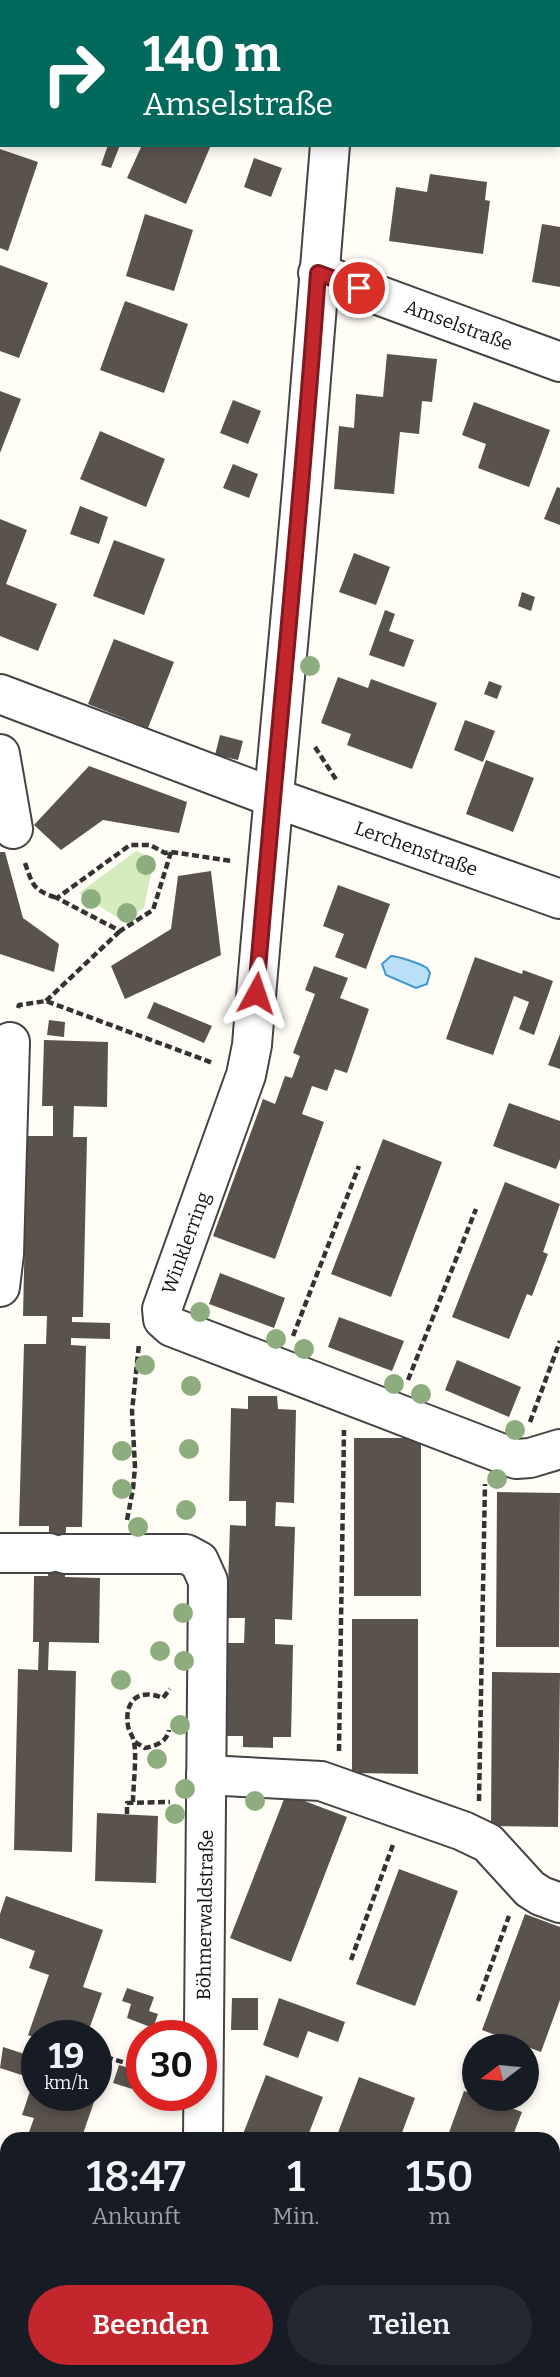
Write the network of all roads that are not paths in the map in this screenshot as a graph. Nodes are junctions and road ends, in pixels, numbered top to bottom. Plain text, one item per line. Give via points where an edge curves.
1 (330, 147) edge
2 (318, 273) junction
3 (560, 362) edge
4 (2, 702) edge
5 (0, 754) edge
6 (272, 797) junction
7 (13, 829) road end
8 (560, 899) edge
9 (10, 1042) road end
10 (0, 1287) edge
11 (560, 1449) edge
12 (0, 1553) edge
13 (206, 1788) junction
14 (560, 1903) edge
15 (203, 2132) edge

1 - 2 street
2 - 3 street, Amselstraße
2 - 6 street
4 - 6 street, Lerchenstraße
5 - 7 street
6 - 8 street, Lerchenstraße
6 - 11 street, Winklerring via 249,1060 162,1308 163,1319 172,1327 500,1454 530,1458
9 - 10 street
12 - 13 street, Böhmerwaldstraße via 186,1554 199,1561 208,1581
13 - 14 street via 321,1781 338,1786 478,1837 530,1889
13 - 15 street, Böhmerwaldstraße

